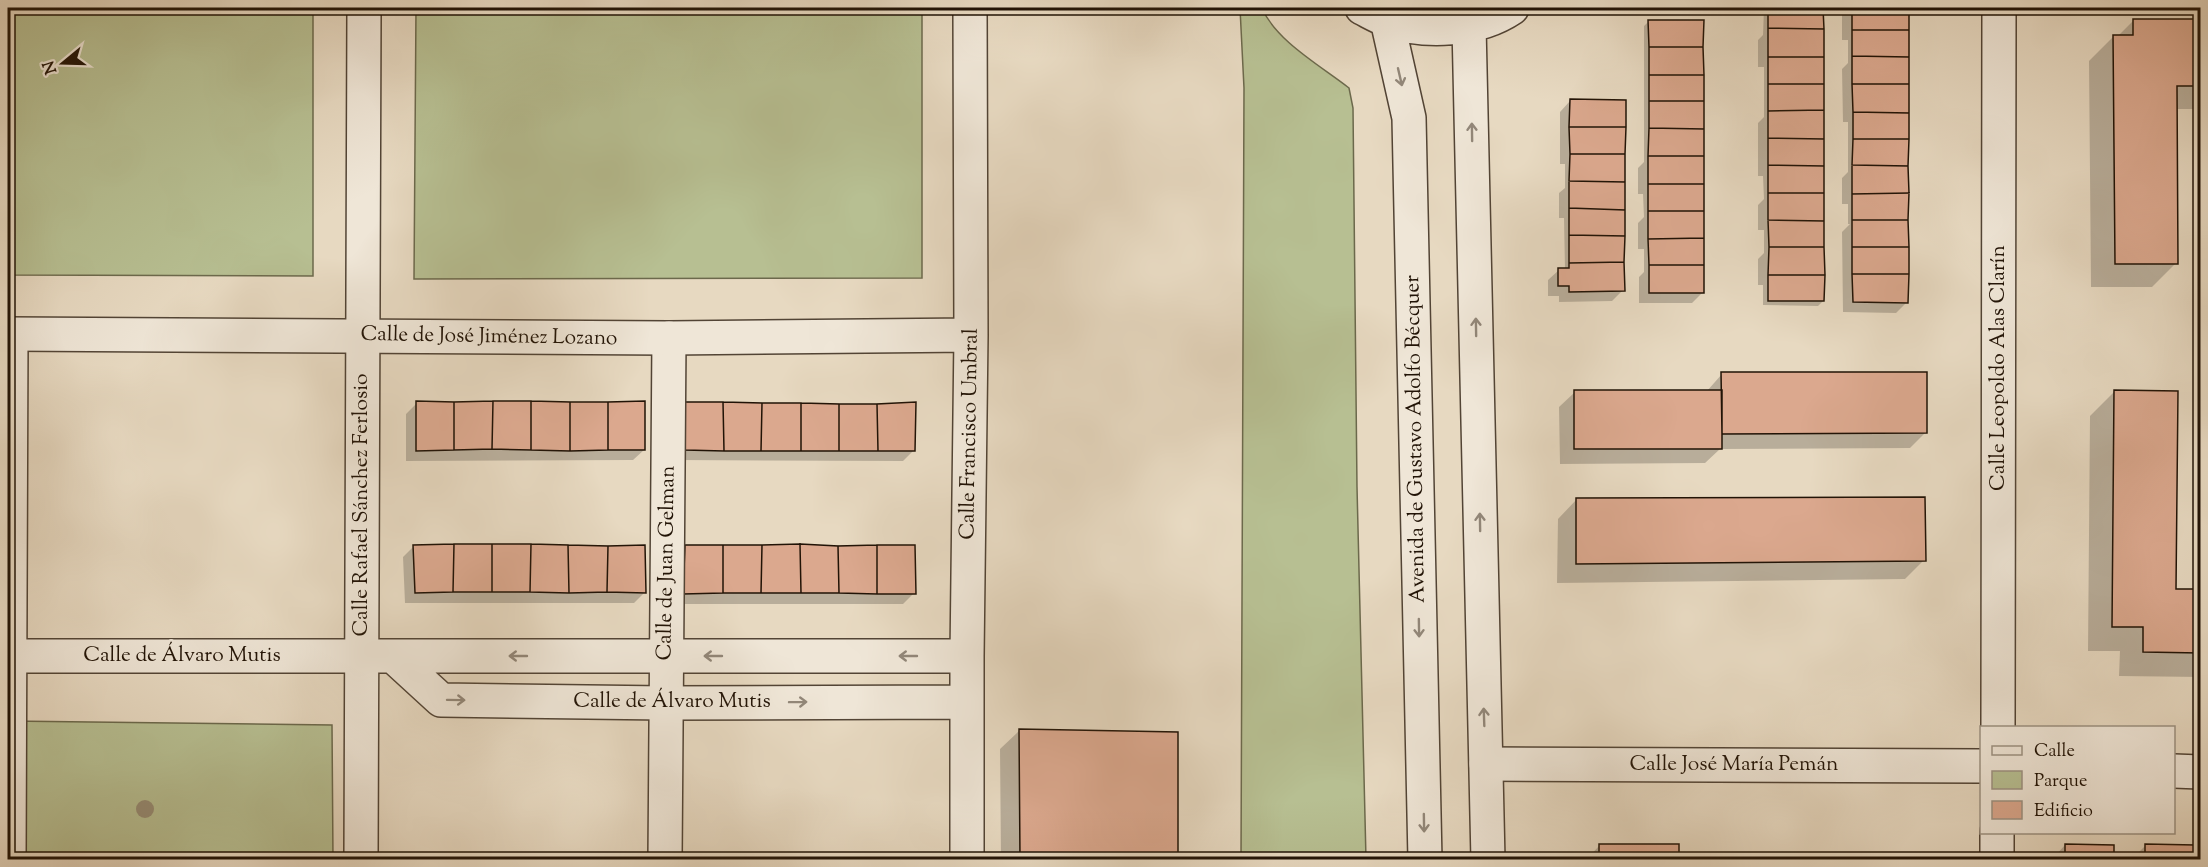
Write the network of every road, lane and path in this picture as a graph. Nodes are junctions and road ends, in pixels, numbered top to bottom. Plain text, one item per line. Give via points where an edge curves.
1 (364, 8) edge
2 (970, 8) edge
3 (1512, 8) edge
4 (1999, 8) edge
5 (1374, 14) edge
6 (1469, 26) junction
7 (9, 334) edge
8 (363, 335) junction
9 (971, 335) junction
10 (669, 338) junction
11 (8, 656) edge
12 (377, 656) junction
13 (666, 656) junction
14 (967, 656) junction
15 (967, 702) junction
16 (665, 703) junction
17 (1998, 726) edge
18 (1486, 764) junction
19 (1980, 766) edge
20 (2175, 771) edge
21 (2200, 772) edge
22 (1997, 834) edge
23 (9, 860) edge
24 (361, 860) edge
25 (665, 860) edge
26 (967, 860) edge
27 (1425, 860) edge
28 (1488, 860) edge
29 (1997, 860) edge

1 - 8 street, Calle Rafael Sánchez Ferlosio
2 - 9 street, Calle Francisco Umbral
3 - 6 street
4 - 17 street, Calle Leopoldo Alas Clarín
5 - 6 street via 1422,28
5 -> 27 street, Avenida de Gustavo Adolfo Bécquer via 1409,118
18 -> 6 street
7 - 8 street, Calle de José Jiménez Lozano
7 - 11 street
8 - 10 street, Calle de José Jiménez Lozano
8 - 12 street, Calle Rafael Sánchez Ferlosio
9 - 10 street, Calle de José Jiménez Lozano
9 - 14 street, Calle Francisco Umbral
10 - 13 street, Calle de Juan Gelman
11 - 12 street, Calle de Álvaro Mutis
11 - 23 street
13 -> 12 street, Calle de Álvaro Mutis
12 -> 16 street, Calle de Álvaro Mutis via 441,700
12 - 24 street, Calle Rafael Sánchez Ferlosio
14 -> 13 street, Calle de Álvaro Mutis
13 - 16 street, Calle de Juan Gelman
14 - 15 street, Calle Francisco Umbral
16 -> 15 street, Calle de Álvaro Mutis
15 - 26 street, Calle Francisco Umbral
16 - 25 street, Calle de Juan Gelman
18 - 19 street, Calle José María Pemán
18 - 28 street
20 - 21 street
22 - 29 street

